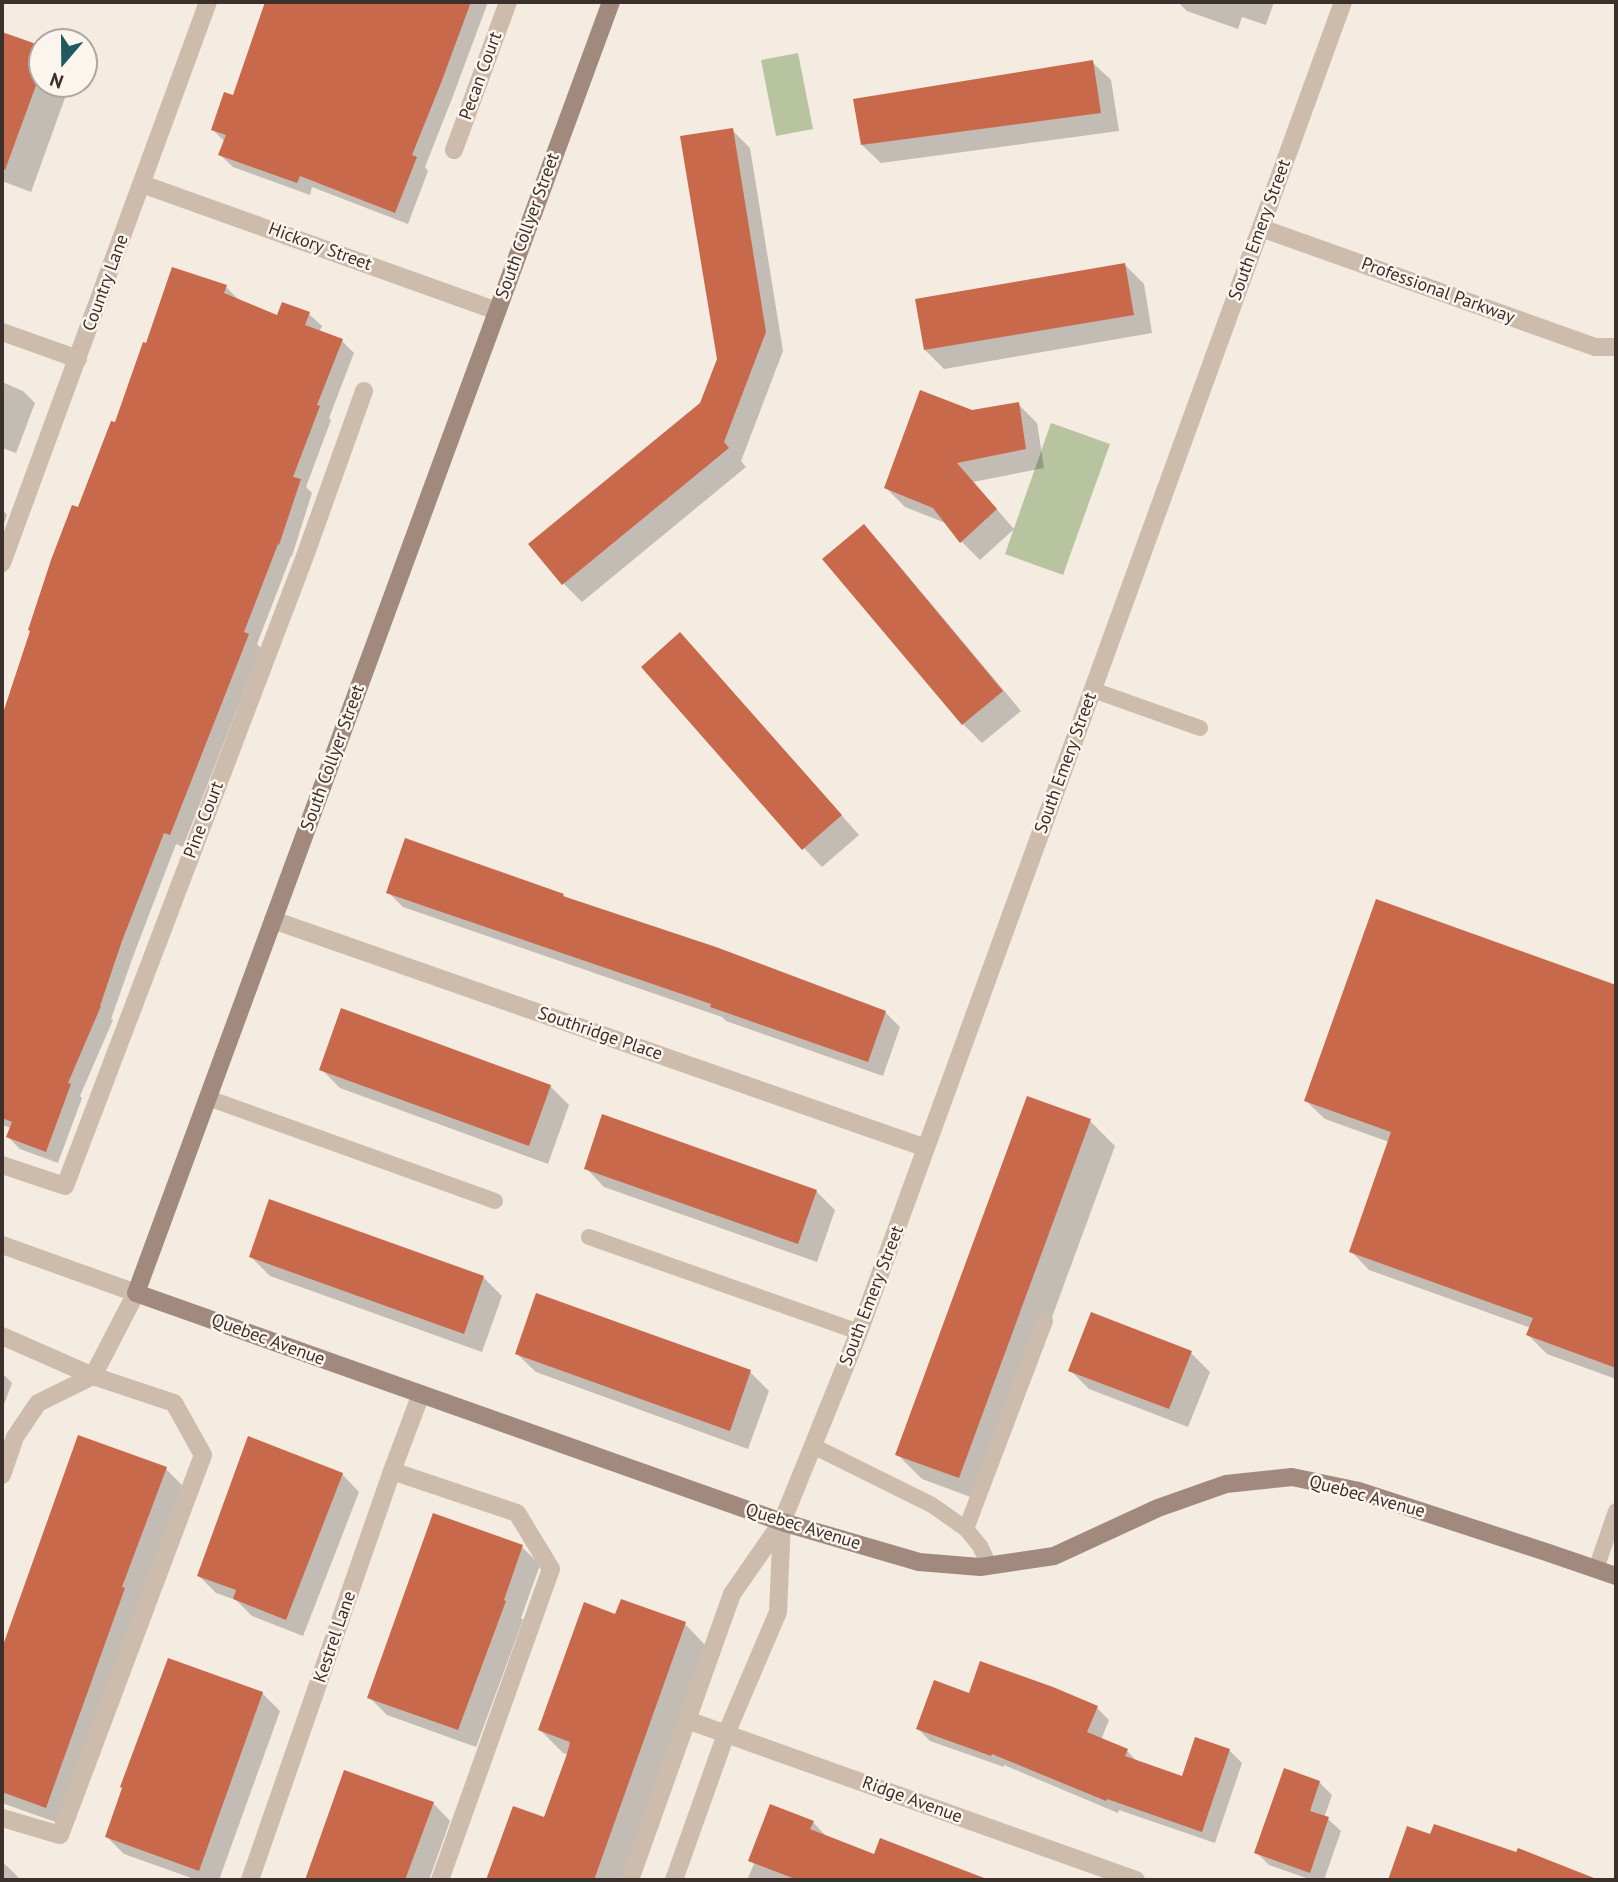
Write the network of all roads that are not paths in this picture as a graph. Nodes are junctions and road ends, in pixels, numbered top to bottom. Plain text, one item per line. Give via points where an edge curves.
1 (208, 2) edge
2 (508, 2) edge
3 (611, 2) edge
4 (1343, 2) edge
5 (454, 150) dead end
6 (142, 184) junction
7 (1261, 228) junction
8 (497, 311) junction
9 (2, 332) edge
10 (1616, 347) edge
11 (78, 359) junction
12 (364, 391) dead end
13 (2, 563) edge
14 (1093, 690) junction
15 (1200, 728) dead end
16 (273, 920) junction
17 (208, 1098) junction
18 (926, 1148) junction
19 (2, 1166) edge
20 (495, 1201) dead end
21 (589, 1237) dead end
22 (2, 1245) edge
23 (136, 1293) junction
24 (1045, 1321) dead end
25 (859, 1332) junction
26 (2, 1336) edge
27 (93, 1376) junction
28 (421, 1394) junction
29 (813, 1446) junction
30 (392, 1471) junction
31 (2, 1475) edge
32 (1616, 1511) edge
33 (782, 1522) junction
34 (966, 1529) junction
35 (989, 1565) junction
36 (1596, 1569) junction
37 (1616, 1576) edge
38 (687, 1720) junction
39 (726, 1734) junction
40 (2, 1818) edge
41 (250, 1880) edge
42 (440, 1880) edge
43 (630, 1880) edge
44 (674, 1880) edge
45 (1136, 1880) edge

1 - 6 street, Country Lane
2 - 5 street, Pecan Court
3 - 8 street, South Collyer Street
4 - 7 street, South Emery Street
6 - 8 street, Hickory Street
6 - 11 street, Country Lane
7 - 10 street, Professional Parkway via 1595,347
7 - 14 street, South Emery Street
8 - 16 street, South Collyer Street
9 - 11 street
11 - 13 street, Country Lane
12 - 19 street, Pine Court via 65,1186
14 - 15 lane
14 - 18 street, South Emery Street
16 - 17 street, South Collyer Street
16 - 18 street, Southridge Place
17 - 20 lane
17 - 23 street, South Collyer Street
18 - 25 street, South Emery Street
21 - 25 lane
22 - 23 street, Quebec Avenue
23 - 27 street, South Collyer Street
23 - 28 street, Quebec Avenue
24 - 34 lane
25 - 29 street, South Emery Street
26 - 27 street
27 - 31 street via 38,1403 15,1437
27 - 40 street via 174,1403 203,1455 60,1835
28 - 30 street, Kestrel Lane
28 - 33 street, Quebec Avenue
29 - 33 street, South Emery Street
29 - 34 lane via 932,1505
30 - 41 street, Kestrel Lane
30 - 42 street via 517,1513 551,1569
32 - 36 lane
33 - 35 street, Quebec Avenue via 919,1562
33 - 38 street, South Emery Street via 732,1594
33 - 39 street, South Emery Street via 778,1612
34 - 35 lane
35 - 36 street, Quebec Avenue via 1054,1556 1158,1508 1226,1484 1292,1477 1359,1491
36 - 37 street, Quebec Avenue
38 - 39 street, Ridge Avenue
38 - 43 street, South Emery Street
39 - 44 street, South Emery Street
39 - 45 street, Ridge Avenue

